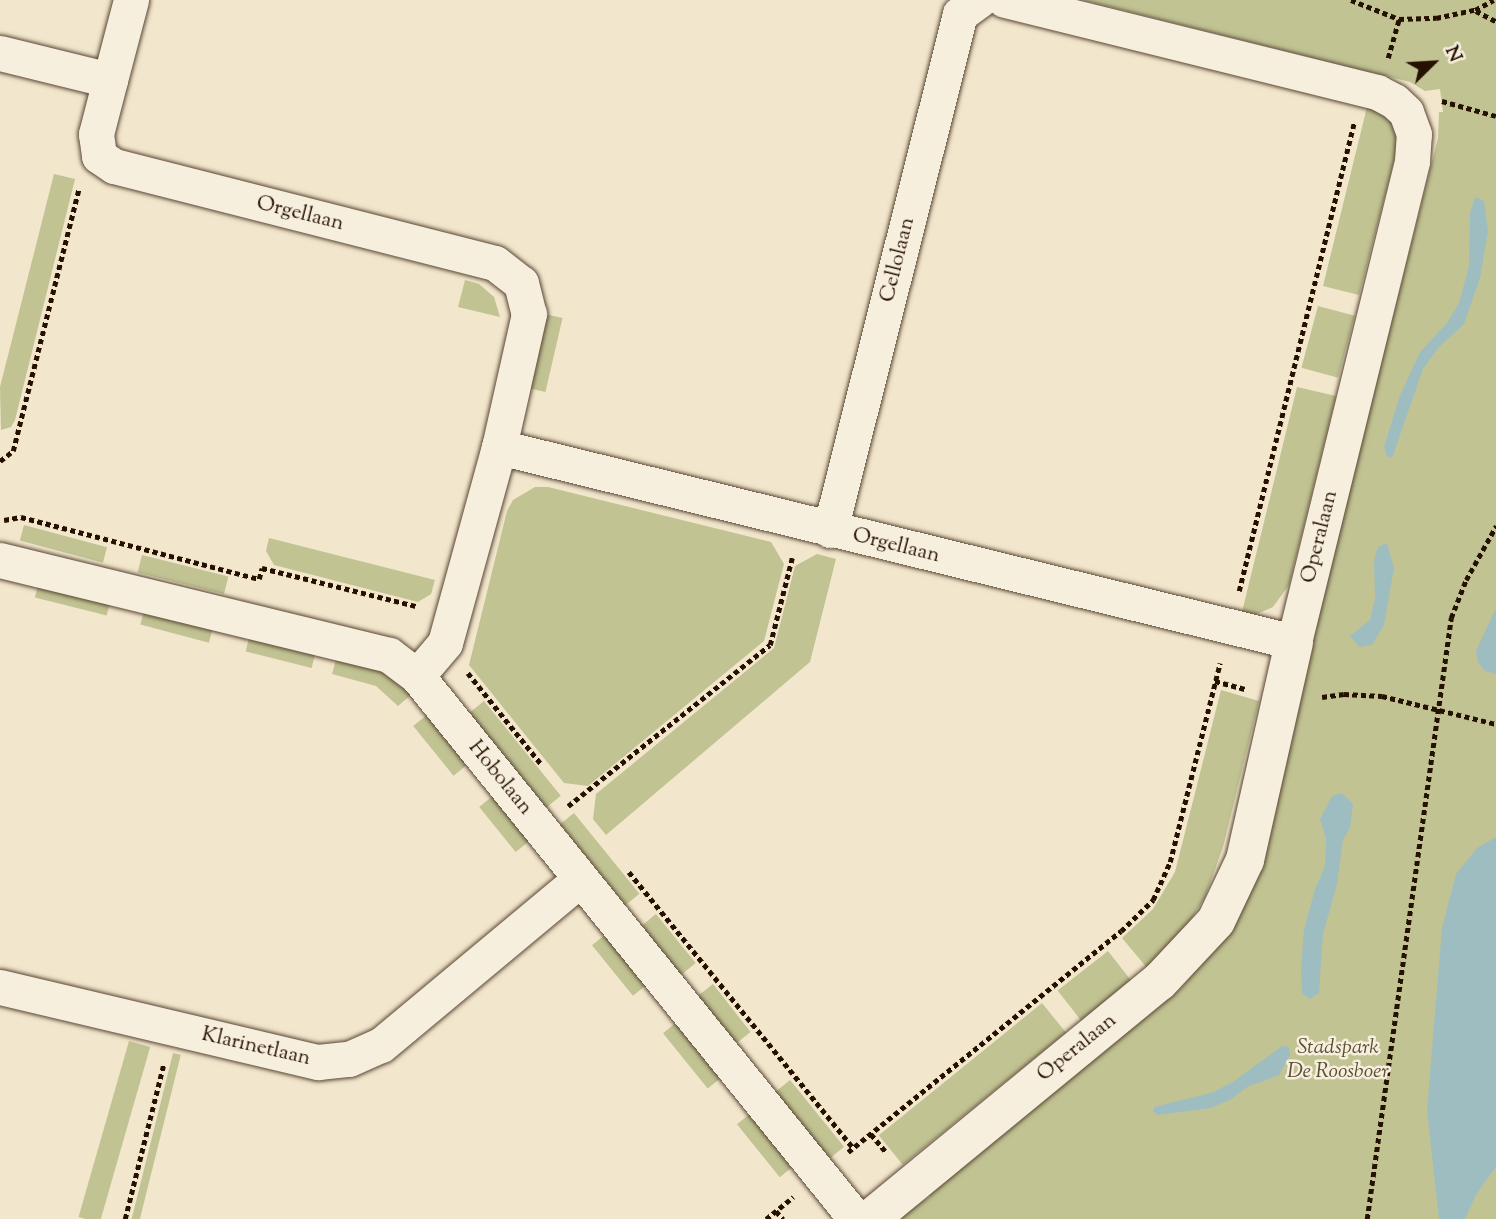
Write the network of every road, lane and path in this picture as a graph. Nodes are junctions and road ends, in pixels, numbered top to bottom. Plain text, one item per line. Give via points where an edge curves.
1 (131, 0) edge
2 (979, 0) edge
3 (987, 0) edge
4 (1004, 0) edge
5 (1351, 0) edge
6 (1494, 0) edge
7 (1475, 10) junction
8 (1399, 19) junction
9 (1496, 21) edge
10 (0, 52) edge
11 (110, 80) junction
12 (1370, 91) junction
13 (1406, 112) junction
14 (1496, 116) edge
15 (99, 156) junction
16 (499, 447) junction
17 (0, 461) edge
18 (0, 521) edge
19 (815, 526) junction
20 (1496, 526) edge
21 (0, 560) edge
22 (1230, 627) junction
23 (449, 629) junction
24 (1294, 642) junction
25 (417, 676) junction
26 (1280, 699) junction
27 (1439, 710) junction
28 (1496, 724) edge
29 (547, 771) dead end
30 (564, 792) dead end
31 (572, 803) junction
32 (581, 814) dead end
33 (541, 829) junction
34 (625, 868) dead end
35 (580, 879) junction
36 (0, 987) edge
37 (173, 1028) junction
38 (853, 1148) junction
39 (821, 1175) junction
40 (782, 1189) dead end
41 (791, 1199) junction
42 (776, 1211) junction
43 (125, 1219) edge
44 (766, 1219) edge
45 (783, 1219) edge
46 (856, 1219) edge
47 (870, 1219) edge
48 (1367, 1219) edge

1 - 11 street
2 - 3 street
2 - 19 street, Cellolaan via 960,14
4 - 12 street
5 - 8 path
6 - 7 path
7 - 8 path
7 - 9 path
8 - 12 path
10 - 11 street
11 - 15 street via 96,134
12 - 13 street
12 - 22 path
13 - 14 path via 1434,100
13 - 24 street, Operalaan via 1413,134 1412,161
15 - 16 street, Orgellaan via 114,166 495,263 521,283 529,314
15 - 17 path via 82,179 13,451
16 - 19 street, Orgellaan
16 - 23 street, Orgellaan
18 - 23 path via 21,517 259,579 262,568
19 - 22 street, Orgellaan
19 - 31 path via 771,645
20 - 27 path via 1451,618
21 - 25 street, Hobolaan via 389,655
22 - 24 street, Orgellaan
22 - 38 path via 1170,863 1153,900 1121,931
23 - 25 street, Orgellaan
23 - 29 path
24 - 26 street, Operalaan
25 - 33 street, Hobolaan
26 - 27 path via 1381,696
26 - 47 street, Operalaan via 1245,860 1216,921 1159,982
27 - 28 path
27 - 48 path
30 - 31 path
31 - 32 path
31 - 33 path
33 - 35 street, Hobolaan
34 - 38 path
35 - 37 street, Klarinetlaan via 381,1045 349,1059 318,1062
35 - 39 street, Hobolaan
36 - 37 street, Klarinetlaan
37 - 43 path
38 - 39 path
39 - 41 path
39 - 46 street, Hobolaan
40 - 41 path
41 - 42 path
42 - 44 path
42 - 45 path

